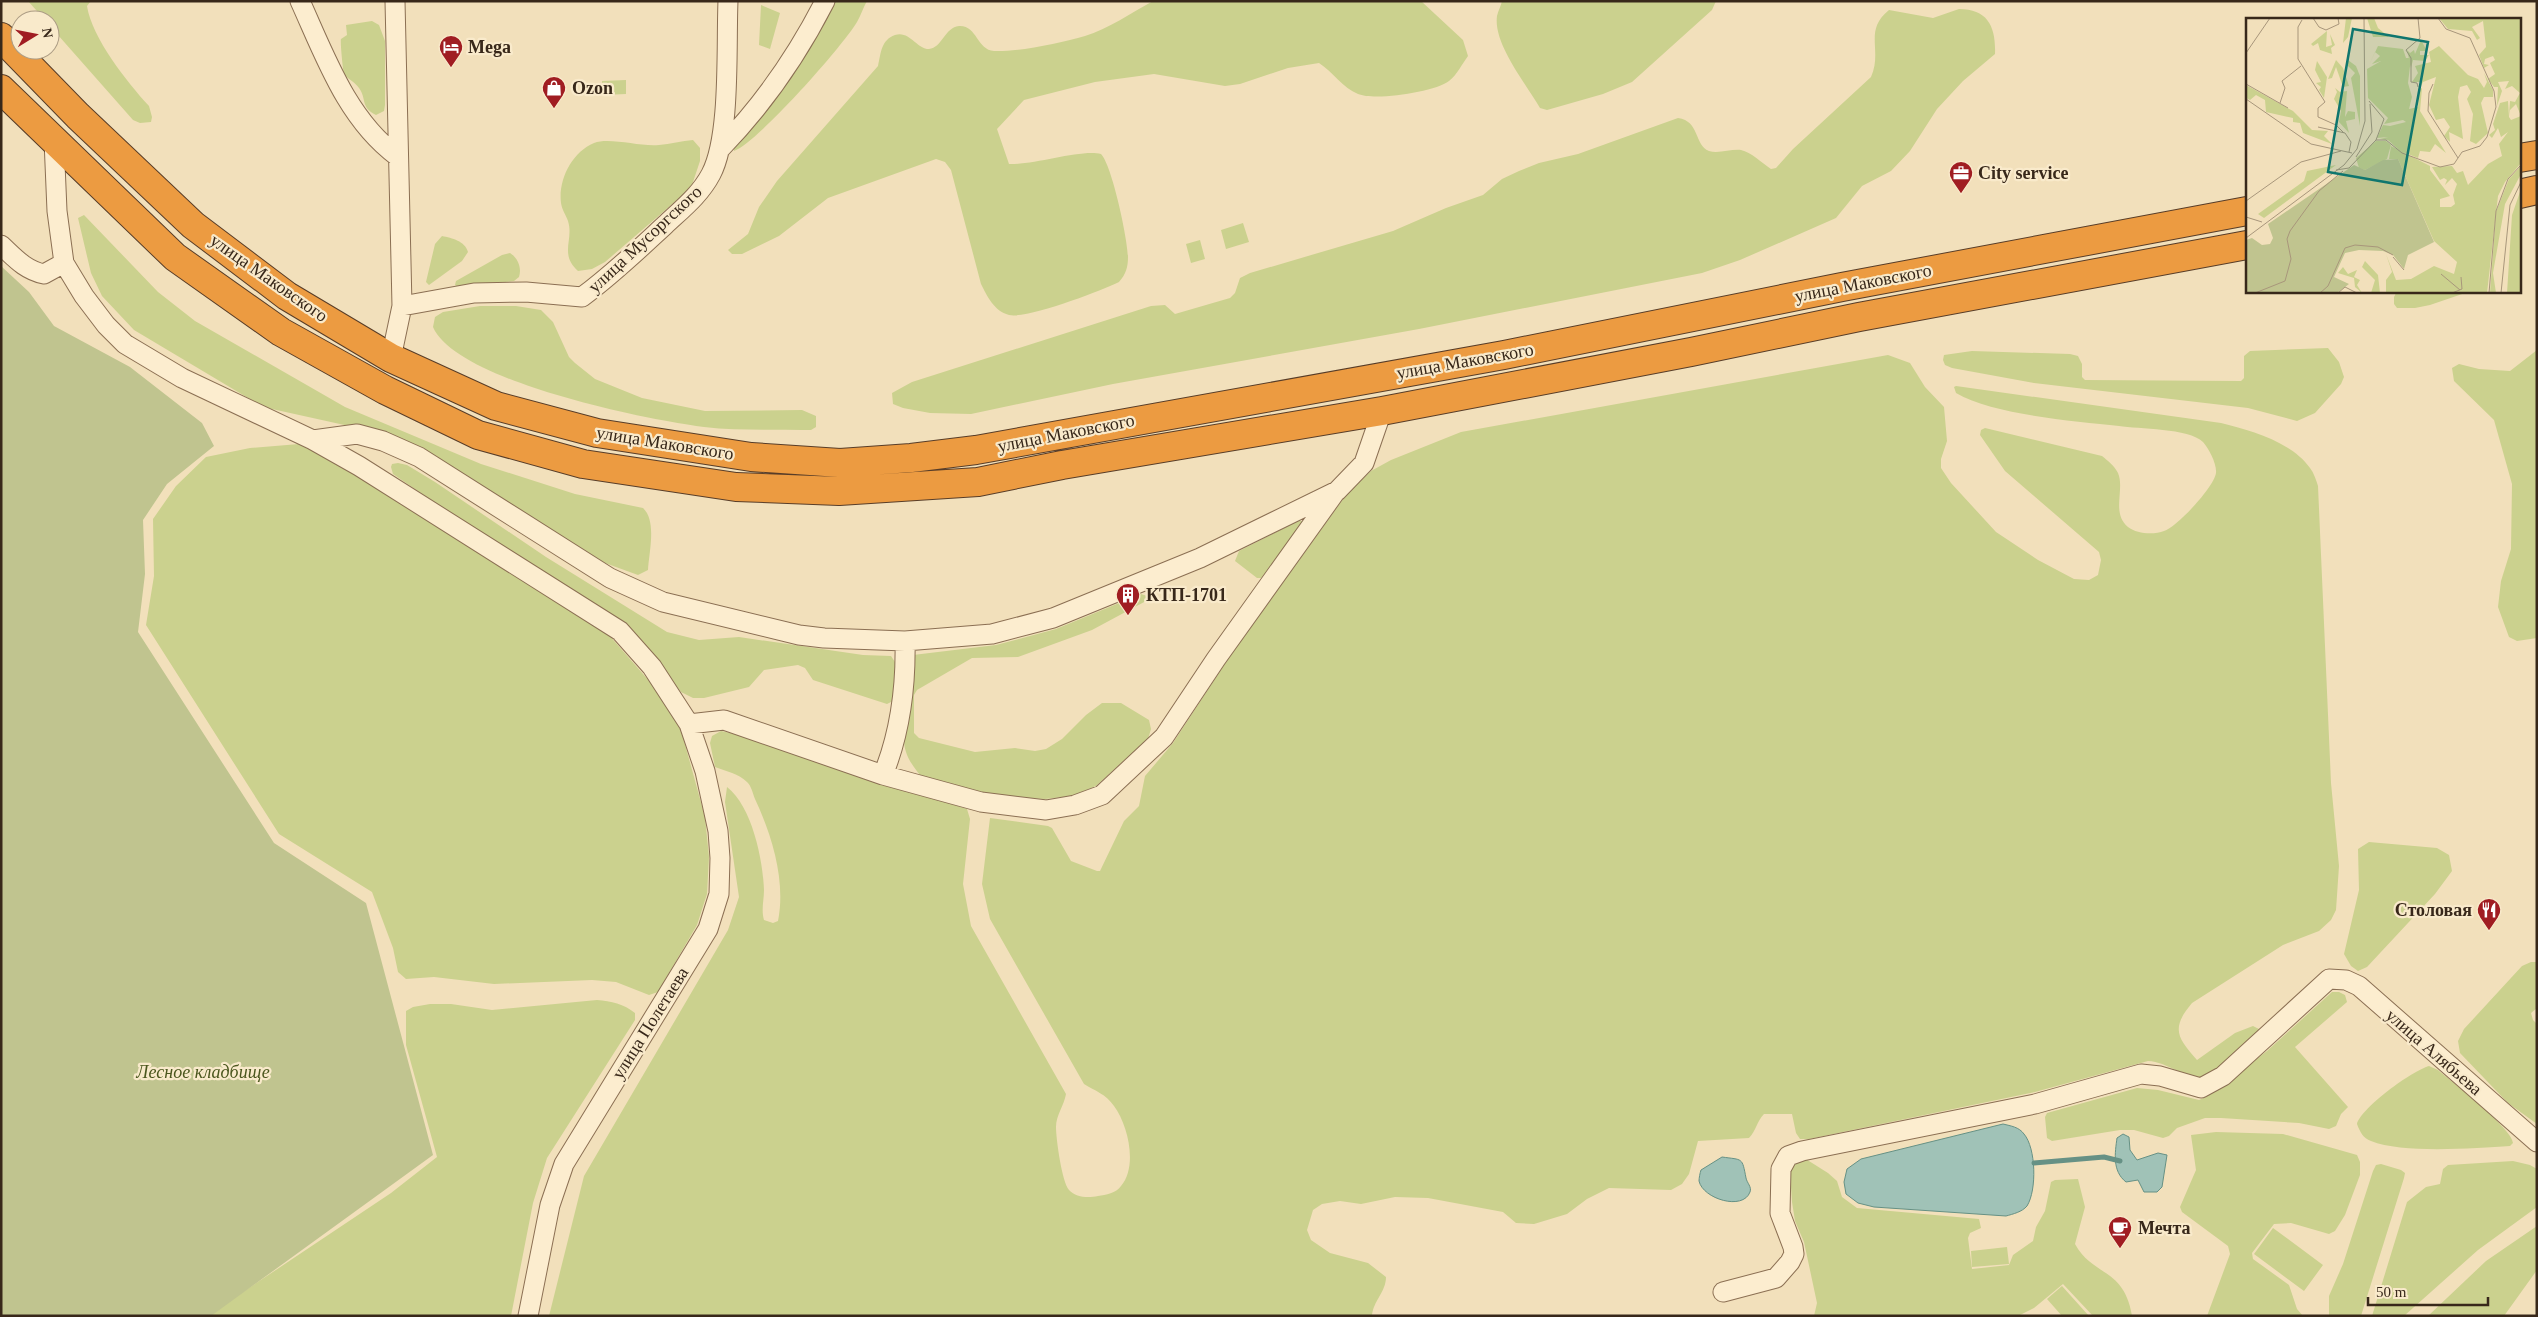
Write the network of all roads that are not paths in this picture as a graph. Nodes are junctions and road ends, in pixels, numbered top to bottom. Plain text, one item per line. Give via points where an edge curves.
1 (300, 1) edge
2 (395, 1) edge
3 (728, 1) edge
4 (824, 1) edge
5 (1, 37) edge
6 (1, 89) edge
7 (54, 140) junction
8 (720, 149) junction
9 (2537, 155) edge
10 (397, 156) junction
11 (2520, 158) edge
12 (2537, 190) edge
13 (2520, 194) edge
14 (2246, 211) edge
15 (1, 245) edge
16 (2246, 245) edge
17 (64, 263) junction
18 (402, 306) junction
19 (391, 358) junction
20 (1382, 411) junction
21 (313, 440) junction
22 (1337, 491) junction
23 (905, 641) junction
24 (688, 724) junction
25 (883, 775) junction
26 (2537, 1142) edge
27 (1723, 1292) dead end
28 (528, 1316) edge

1 - 10 street via 346,96 380,142
2 - 10 street
3 - 8 street, улица Мусоргского
4 - 8 street via 794,58
5 - 19 highway, улица Маковского via 78,116 193,225 287,296
6 - 7 highway, улица Маковского
7 - 17 street via 57,211
7 - 20 highway, улица Маковского via 175,257 281,332 385,390 478,435 583,464 736,487 839,491 978,482
8 - 18 street, улица Мусоргского via 712,173 699,193 613,274 582,297 526,292 474,293
9 - 11 highway
10 - 18 street
12 - 13 highway
14 - 19 highway, улица Маковского via 1504,355 976,450 911,458 840,463 751,457 597,433 496,406
15 - 17 street via 33,272 44,274
16 - 20 highway, улица Маковского via 1859,316
17 - 21 street, улица Полетаева via 84,296 125,344 182,378
18 - 19 street
20 - 22 street via 1364,463
21 - 23 street via 357,434 419,457 610,578 663,602 799,635
21 - 24 street, улица Полетаева via 620,631 652,667
22 - 23 street via 1200,558 1053,618 992,634
22 - 25 street via 1164,737 1102,796 1046,810 980,802
23 - 25 street via 902,702
24 - 25 street via 724,720
24 - 28 street, улица Полетаева via 704,771 718,831 718,894 708,929 564,1164 550,1205
26 - 27 street, улица Алябьева via 2359,986 2341,979 2325,981 2223,1076 2201,1088 2141,1074 2035,1104 1788,1156 1780,1169 1780,1213 1794,1254 1776,1278

